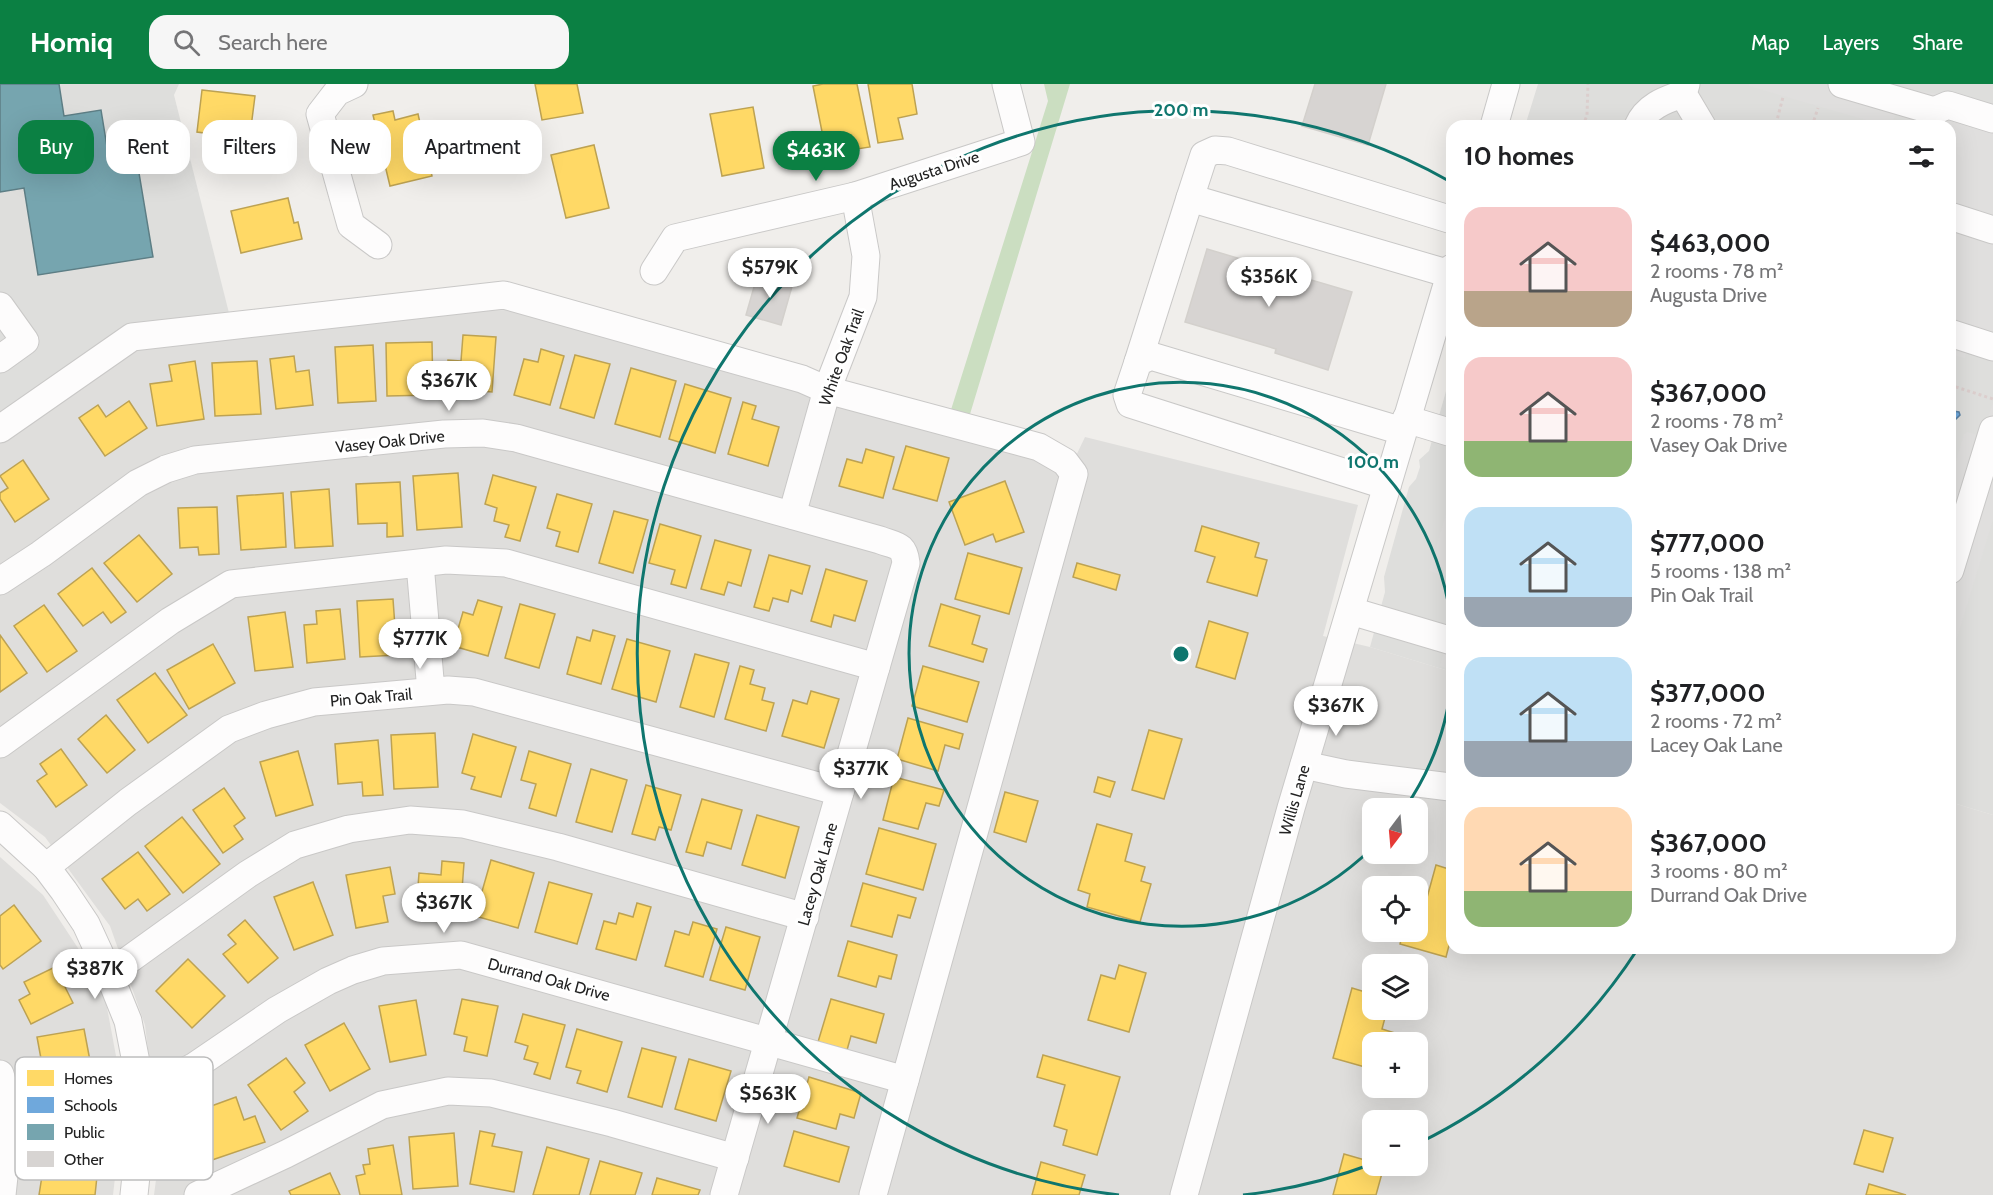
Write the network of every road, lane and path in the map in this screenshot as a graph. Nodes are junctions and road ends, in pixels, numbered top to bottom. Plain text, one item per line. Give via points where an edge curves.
1 (354, 84) edge
2 (1006, 84) edge
3 (1506, 84) edge
4 (1588, 84) edge
5 (1842, 84) edge
6 (1685, 89) edge
7 (1783, 97) dead end
8 (1818, 108) dead end
9 (1931, 118) edge
10 (1993, 119) edge
11 (1496, 120) edge
12 (1585, 120) edge
13 (1642, 120) edge
14 (1699, 120) edge
15 (1777, 120) edge
16 (1814, 120) edge
17 (855, 196) junction
18 (1190, 198) junction
19 (1446, 218) edge
20 (1956, 218) edge
21 (1993, 230) edge
22 (378, 246) dead end
23 (1446, 270) edge
24 (654, 271) dead end
25 (1446, 287) edge
26 (0, 306) edge
27 (1956, 335) edge
28 (1993, 347) edge
29 (0, 359) edge
30 (1138, 362) junction
31 (1956, 388) edge
32 (827, 390) junction
33 (1993, 399) edge
34 (1404, 425) junction
35 (0, 429) edge
36 (1446, 432) edge
37 (1991, 445) edge
38 (1387, 486) junction
39 (792, 515) junction
40 (1956, 552) edge
41 (905, 553) joint
42 (420, 564) junction
43 (0, 581) edge
44 (1351, 612) junction
45 (1446, 639) edge
46 (876, 667) junction
47 (431, 691) junction
48 (0, 744) edge
49 (1304, 765) junction
50 (1446, 786) edge
51 (840, 792) junction
52 (0, 825) edge
53 (46, 867) junction
54 (805, 917) junction
55 (109, 974) junction
56 (769, 1042) junction
57 (135, 1057) edge
58 (208, 1057) edge
59 (0, 1074) edge
60 (905, 1080) junction
61 (735, 1158) junction
62 (136, 1180) edge
63 (2, 1195) edge
64 (134, 1195) edge
65 (198, 1195) edge
66 (724, 1195) edge
67 (873, 1195) edge
68 (1184, 1195) edge

1 - 22 street via 337,92 320,114 351,225
2 - 17 street, Augusta Drive via 1021,142
3 - 11 street
4 - 12 path
5 - 9 street
6 - 13 street via 1647,111
6 - 14 street
7 - 15 path
8 - 16 path
9 - 10 street via 1948,105
17 - 24 street, Augusta Drive via 675,238
17 - 32 street, White Oak Trail via 866,256 863,297
18 - 19 street via 1204,155 1215,150
18 - 23 street
18 - 30 street
20 - 21 street
25 - 34 street, Willis Lane
26 - 29 street via 25,341
27 - 28 street
30 - 34 street via 1151,356
30 - 38 street via 1127,395 1130,404
31 - 33 path
32 - 35 street via 802,379 504,295 132,338
32 - 39 street, White Oak Trail
32 - 60 street via 1039,447 1065,462 1074,474
34 - 36 street
34 - 38 street, Willis Lane
37 - 40 street
38 - 44 street, Willis Lane
39 - 41 street, Vasey Oak Drive via 880,540 902,548
39 - 43 street, Vasey Oak Drive via 516,438 483,433 444,434 195,460 166,469 138,483
41 - 46 street, Lacey Oak Lane via 906,563
42 - 46 street via 446,560 506,563
42 - 47 street
42 - 48 street via 231,584 170,621
44 - 45 street
44 - 49 street, Willis Lane
46 - 51 street, Lacey Oak Lane
47 - 51 street, Pin Oak Trail via 474,692
47 - 53 street, Pin Oak Trail via 314,702 229,729
49 - 50 street
49 - 68 street, Willis Lane
51 - 54 street, Lacey Oak Lane
52 - 53 street
53 - 55 street via 86,924
54 - 55 street via 558,847 463,824 410,820 349,828 295,845
54 - 56 street, Lacey Oak Lane
55 - 57 street via 128,1021
56 - 58 street, Durrand Oak Drive via 461,955 383,961 353,970 277,1010
56 - 60 street, Durrand Oak Drive
56 - 61 street, Lacey Oak Lane
59 - 63 street via 5,1088
60 - 67 street
61 - 65 street via 491,1093 448,1091 382,1105
61 - 66 street, Lacey Oak Lane
62 - 64 street

